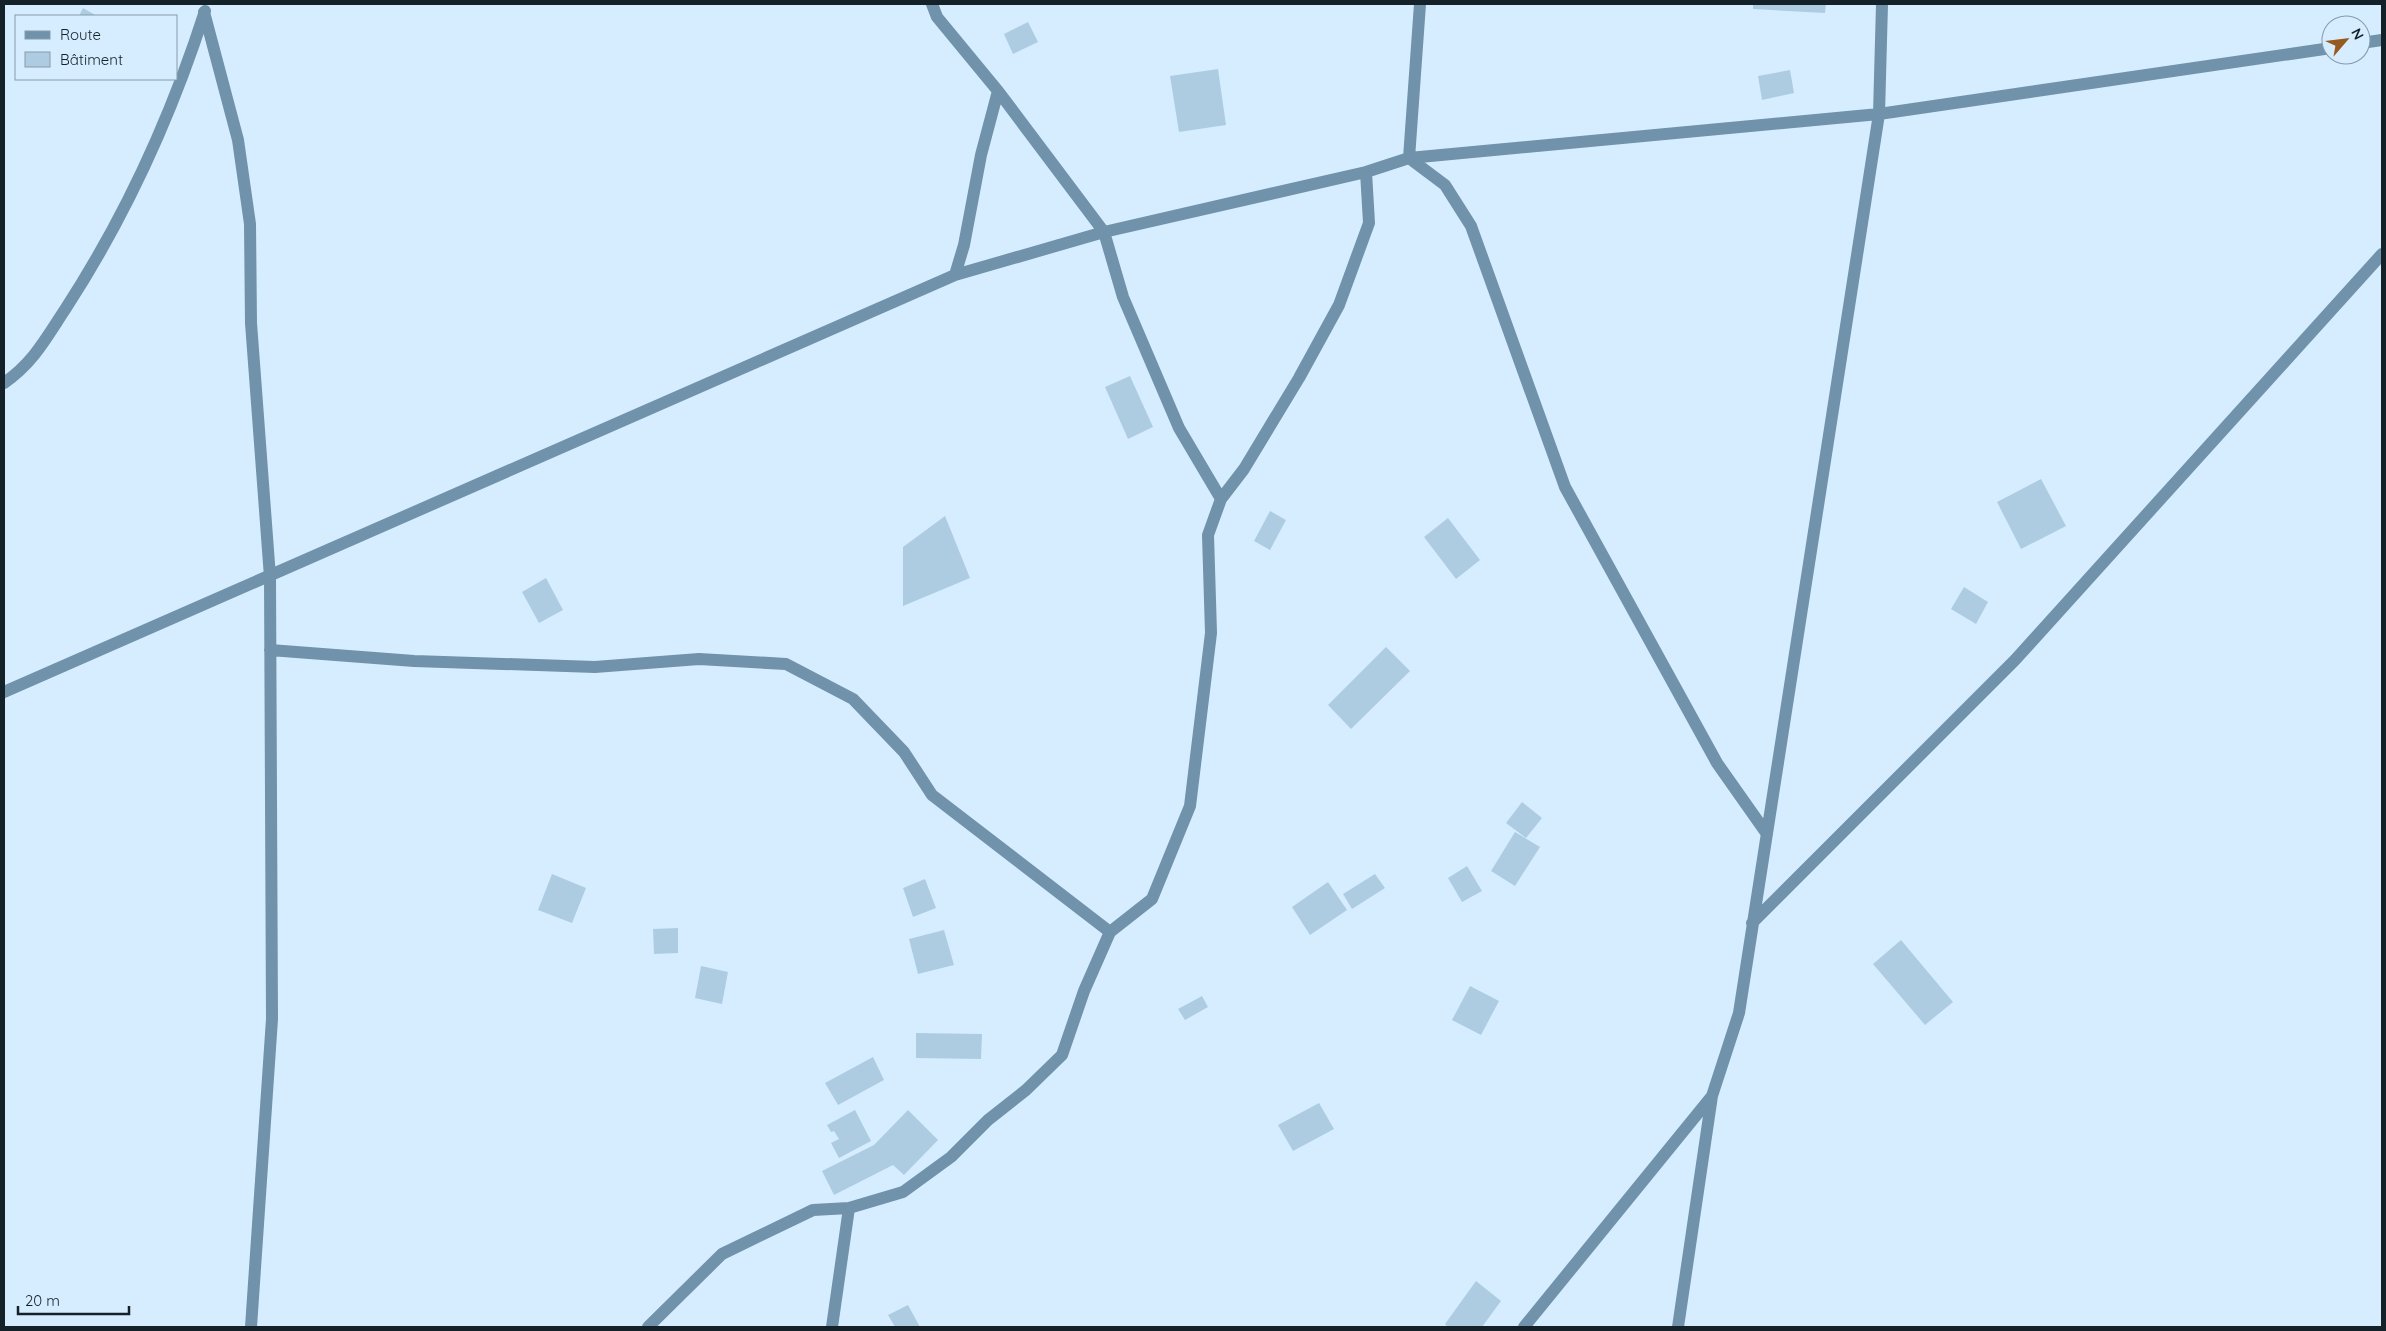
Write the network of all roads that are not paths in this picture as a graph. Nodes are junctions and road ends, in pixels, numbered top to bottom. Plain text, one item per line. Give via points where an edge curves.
1 (932, 4) edge
2 (1420, 4) edge
3 (1882, 4) edge
4 (205, 8) edge
5 (2321, 49) edge
6 (998, 91) junction
7 (1879, 114) junction
8 (1409, 158) junction
9 (1366, 172) junction
10 (1104, 232) junction
11 (2382, 254) edge
12 (955, 275) junction
13 (4, 383) edge
14 (1221, 499) junction
15 (270, 577) junction
16 (270, 650) junction
17 (4, 692) edge
18 (1767, 834) junction
19 (1752, 923) junction
20 (1110, 932) junction
21 (1712, 1096) junction
22 (849, 1208) junction
23 (251, 1327) edge
24 (648, 1327) edge
25 (832, 1327) edge
26 (1524, 1327) edge
27 (1678, 1327) edge

1 - 6 street via 937,17
2 - 8 street
3 - 7 street
4 - 13 street via 162,127 98,260 33,359
4 - 15 street via 238,140 250,224 251,323
5 - 7 street
6 - 10 street
6 - 12 street
7 - 8 street
7 - 18 street
8 - 9 street
8 - 18 street via 1445,185 1471,226 1565,487 1717,763
9 - 10 street
9 - 14 street via 1369,222 1340,305 1244,470
10 - 12 street
10 - 14 street via 1123,297 1176,420
11 - 19 street via 2015,660
12 - 15 street
14 - 20 street via 1208,535 1211,633 1190,806 1152,899
15 - 16 street
15 - 17 street
16 - 20 street via 414,661 595,667 699,659 786,664 854,699 904,752 932,795
16 - 23 street via 272,1019
18 - 19 street
19 - 21 street via 1739,1013
20 - 22 street via 1084,991 1062,1055 951,1157 903,1192
21 - 26 street
21 - 27 street
22 - 24 street via 813,1210 722,1254
22 - 25 street

